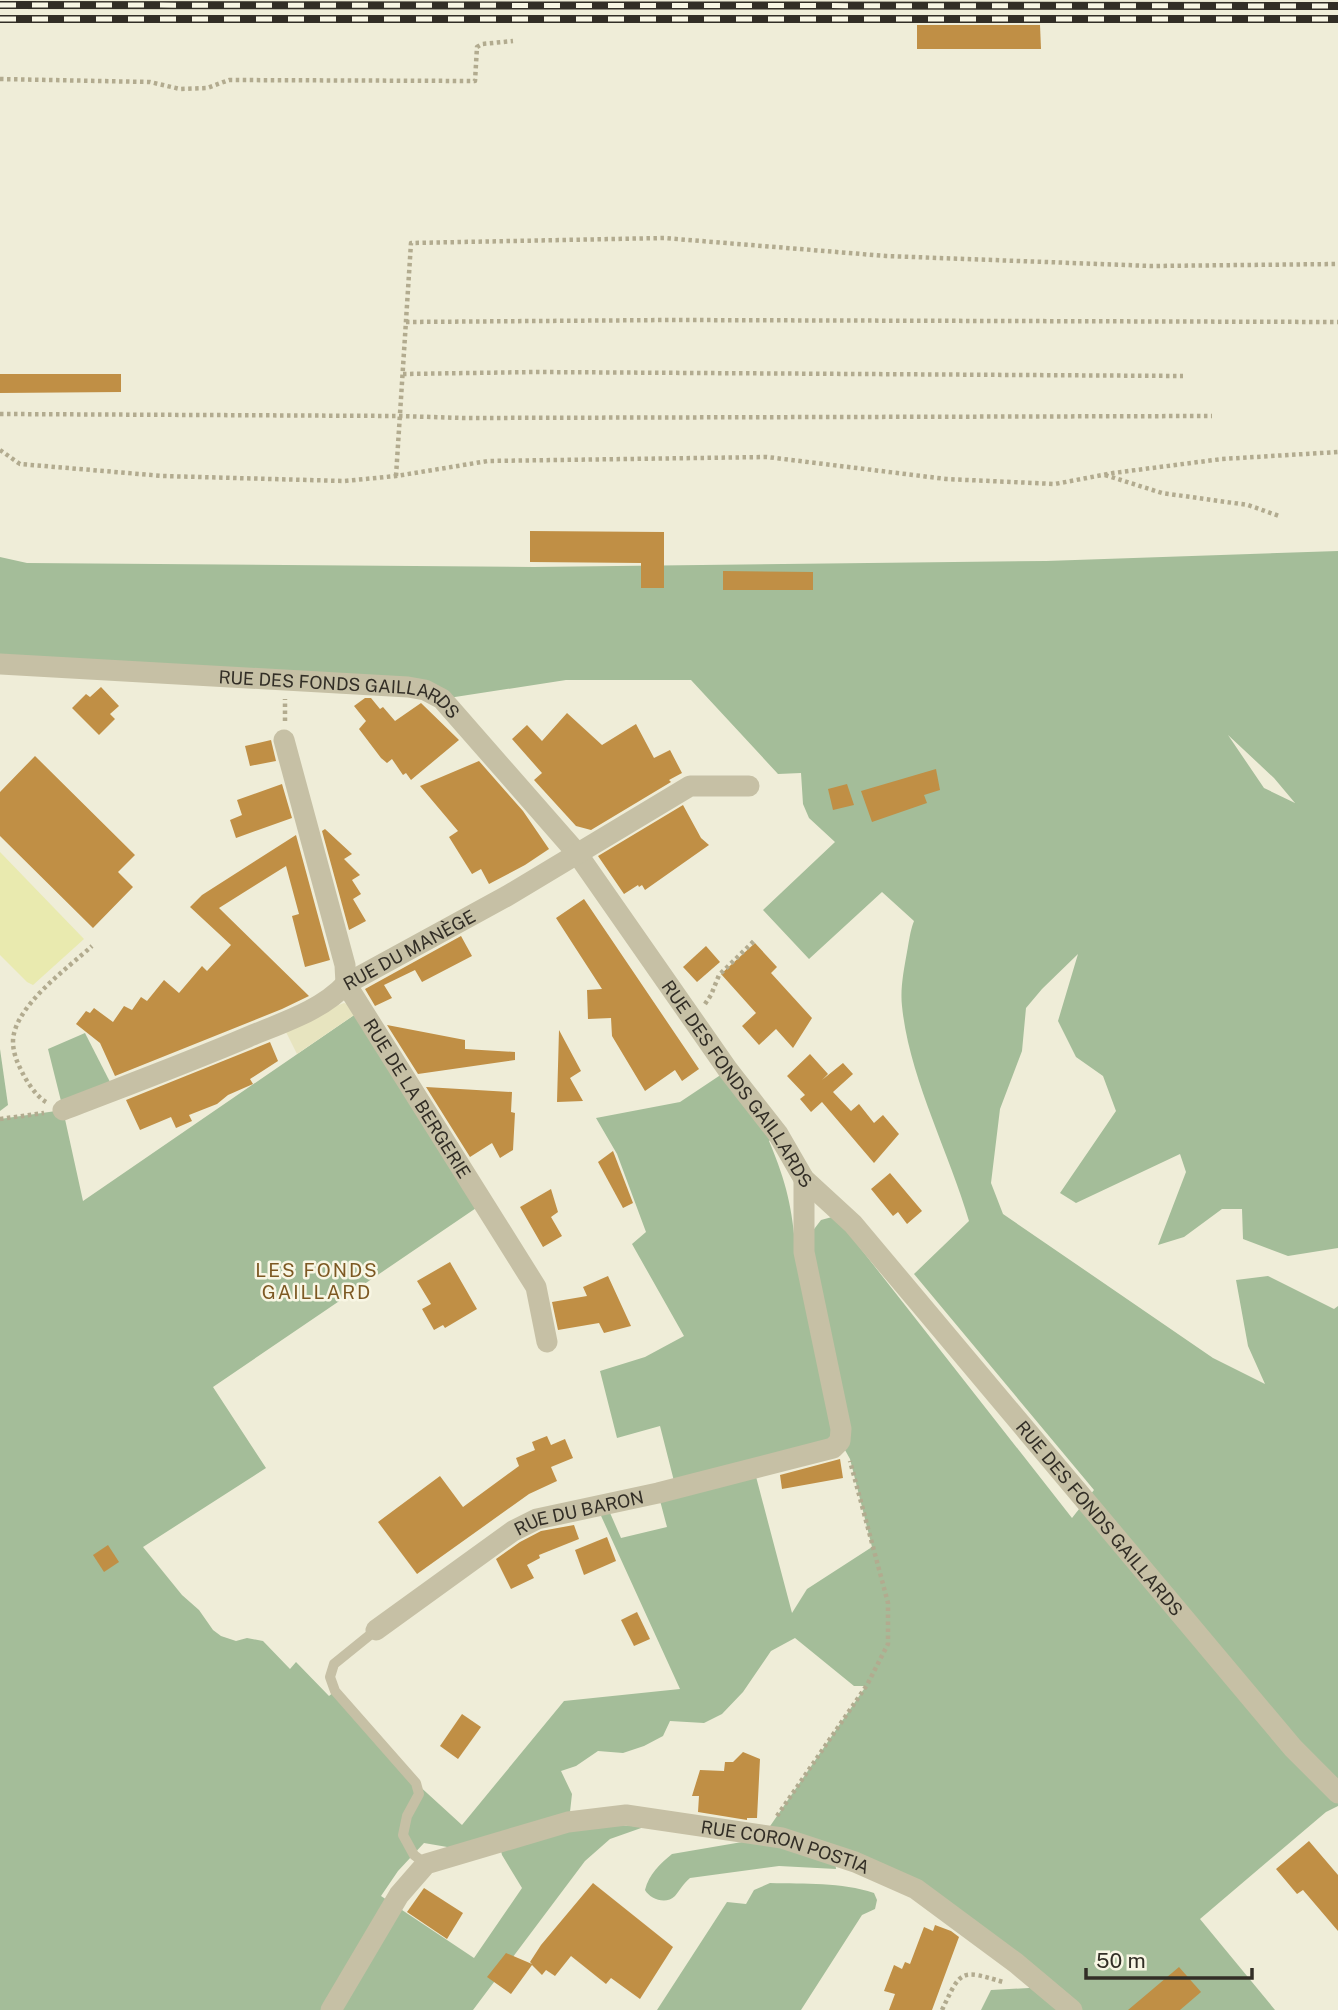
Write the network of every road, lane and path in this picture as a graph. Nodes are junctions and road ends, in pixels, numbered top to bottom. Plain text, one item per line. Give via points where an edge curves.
1 (513, 41) dead end
2 (0, 79) edge
3 (1338, 264) edge
4 (1338, 322) edge
5 (406, 323) junction
6 (403, 374) junction
7 (1183, 376) dead end
8 (0, 414) edge
9 (400, 416) junction
10 (1212, 416) dead end
11 (0, 450) edge
12 (1338, 452) edge
13 (1104, 475) junction
14 (396, 476) junction
15 (1279, 516) dead end
16 (0, 664) edge
17 (285, 680) junction
18 (284, 740) joint
19 (749, 786) dead end
20 (576, 852) junction
21 (755, 940) dead end
22 (92, 946) dead end
23 (346, 984) junction
24 (692, 1017) junction
25 (62, 1110) junction
26 (0, 1119) edge
27 (804, 1179) junction
28 (547, 1342) dead end
29 (840, 1441) junction
30 (376, 1630) joint
31 (1338, 1793) edge
32 (764, 1835) junction
33 (426, 1864) junction
34 (1030, 1975) junction
35 (331, 2010) edge
36 (942, 2010) edge
37 (1072, 2010) edge

1 - 2 path via 477,47 475,81 229,80 207,88 180,89 150,82
3 - 5 path via 1152,266 886,256 664,238 411,243
4 - 5 path
5 - 6 path
6 - 7 path
6 - 9 path
8 - 9 path
9 - 10 path
9 - 14 path
11 - 14 path via 20,464 123,474 344,481
12 - 13 path via 1222,459
13 - 14 path via 1055,484 946,479 767,457 488,461
13 - 15 path via 1162,494 1248,505
16 - 17 street, RUE DES FONDS GAILLARDS
17 - 18 path
17 - 20 street, RUE DES FONDS GAILLARDS via 408,687 442,699
18 - 23 street, RUE DE LA BERGERIE via 345,965
19 - 20 street, RUE DU MANÈGE via 690,786
20 - 23 street, RUE DU MANÈGE via 507,896
20 - 24 street, RUE DES FONDS GAILLARDS
21 - 24 path via 719,975 707,1002
22 - 25 path via 25,1008 13,1039 14,1055 26,1080 42,1100
23 - 25 street, RUE DU MANÈGE via 297,1016
23 - 28 street, RUE DE LA BERGERIE via 536,1287
24 - 27 street, RUE DES FONDS GAILLARDS via 778,1135
25 - 26 path
27 - 29 street via 804,1252
27 - 31 street, RUE DES FONDS GAILLARDS via 877,1251 1293,1748
29 - 30 street, RUE DU BARON via 833,1448 676,1489 537,1519 513,1531
29 - 32 path via 850,1458 888,1603 888,1644 867,1685
30 - 33 lane, RUE DU BARON via 334,1664 330,1678 335,1691 416,1783 419,1794 403,1835 414,1855
32 - 33 street, RUE CORON POSTIA via 626,1815 568,1822
32 - 34 street, RUE CORON POSTIA via 855,1862 916,1889
33 - 35 street via 399,1895
34 - 36 path via 1020,1984 962,1975
34 - 37 street, RUE CORON POSTIA

